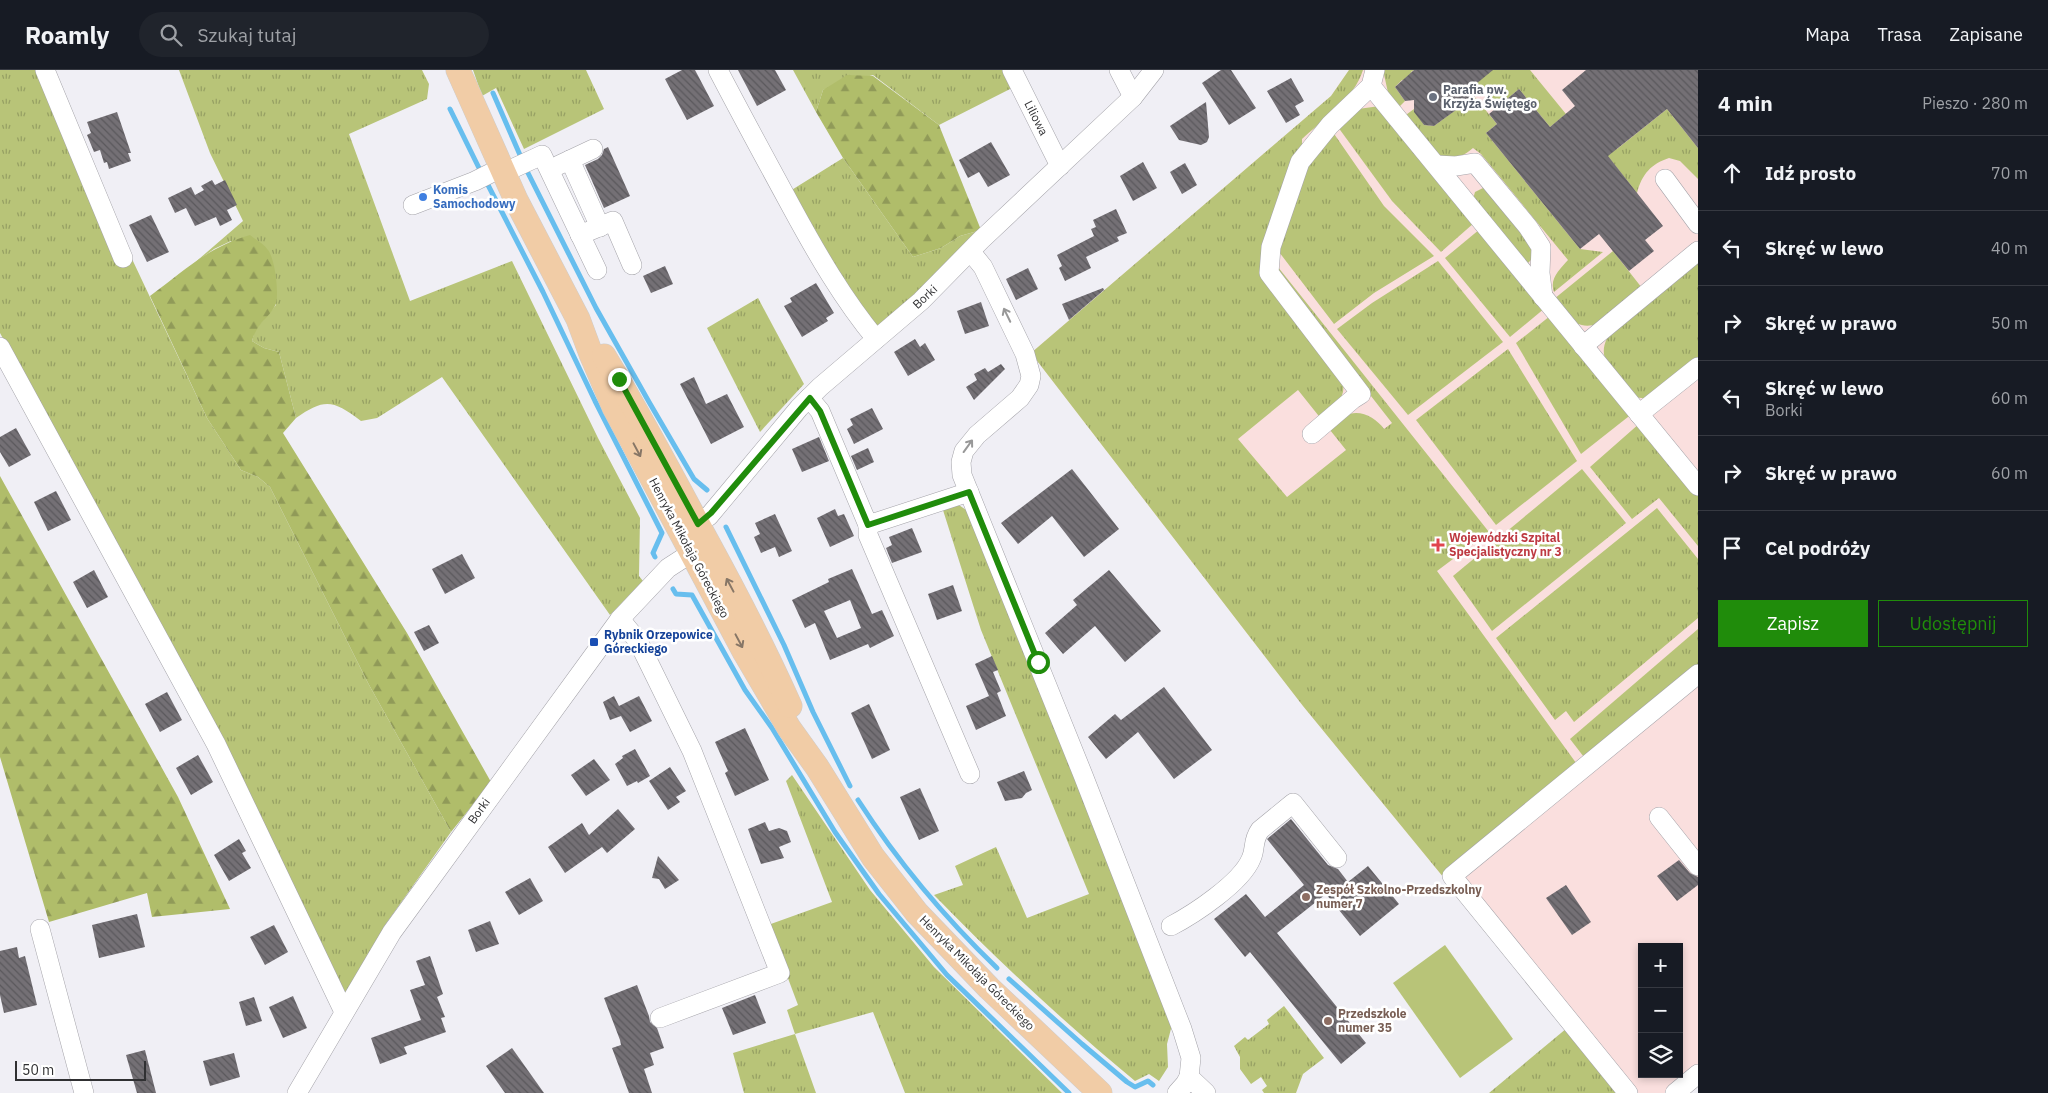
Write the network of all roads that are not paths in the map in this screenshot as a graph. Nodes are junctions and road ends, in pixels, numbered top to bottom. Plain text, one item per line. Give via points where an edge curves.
1 (45, 70) edge
2 (718, 70) edge
3 (1012, 70) edge
4 (1119, 70) edge
5 (1154, 70) edge
6 (459, 71) edge
7 (1373, 78) edge
8 (1133, 97) junction
9 (593, 149) dead end
10 (570, 160) junction
11 (1060, 166) junction
12 (1436, 166) junction
13 (549, 169) junction
14 (502, 170) junction
15 (1665, 179) dead end
16 (413, 205) dead end
17 (1698, 224) edge
18 (600, 227) junction
19 (580, 235) junction
20 (1698, 251) edge
21 (971, 252) junction
22 (123, 258) dead end
23 (632, 265) dead end
24 (597, 270) dead end
25 (1543, 297) junction
26 (876, 339) junction
27 (1583, 346) junction
28 (0, 347) edge
29 (1698, 367) edge
30 (810, 398) junction
31 (1639, 414) junction
32 (1312, 434) dead end
33 (1698, 486) edge
34 (969, 492) junction
35 (868, 525) junction
36 (695, 538) junction
37 (620, 619) junction
38 (1698, 674) edge
39 (970, 774) dead end
40 (1658, 817) dead end
41 (1337, 858) dead end
42 (1698, 866) edge
43 (1171, 926) dead end
44 (40, 929) dead end
45 (344, 1012) junction
46 (660, 1018) dead end
47 (1698, 1074) edge
48 (1189, 1077) junction
49 (84, 1093) edge
50 (297, 1093) edge
51 (1100, 1093) edge
52 (1177, 1093) edge
53 (1206, 1093) edge
54 (1628, 1093) edge
55 (1675, 1093) edge

1 - 22 street
2 - 26 street via 834,282
3 - 11 street, Liliowa
4 - 8 street
5 - 8 street, Borki
6 - 14 main road, Henryka Mikołaja Góreckiego
7 - 12 street
7 - 32 street via 1300,162 1271,247 1269,272 1361,394
8 - 11 street, Borki
9 - 10 street
10 - 13 street
10 - 18 street
11 - 21 street, Borki
12 - 25 street
12 - 25 street via 1476,163 1542,247 1540,274
13 - 14 street via 542,155
13 - 19 street
14 - 16 street
14 - 36 main road, Henryka Mikołaja Góreckiego via 578,320 632,401
15 - 17 street
18 - 19 street
18 - 23 street via 613,221
19 - 24 street
20 - 27 street
21 - 26 street, Borki
34 -> 21 street via 961,469 964,451 977,435 1020,398 1031,376 1029,362 983,267
25 - 27 street
26 - 30 street, Borki
27 - 31 street
28 - 45 street via 216,744
29 - 31 street
30 - 35 street via 820,411
30 - 36 street, Borki via 711,513
31 - 33 street
34 - 35 street
34 - 48 street via 1182,1029 1191,1058
35 - 39 street via 868,535 902,619
36 - 37 street, Borki
36 - 51 main road, Henryka Mikołaja Góreckiego via 772,665 817,767 869,852 922,918 989,988
37 - 45 street, Borki via 392,932
37 - 46 street via 638,642 692,750 780,973
38 - 54 street via 1452,876
40 - 42 street
41 - 43 street via 1293,803 1256,835 1252,859 1235,881 1196,913
44 - 49 street
45 - 50 street, Borki
47 - 55 street
48 - 52 street
48 - 53 street

